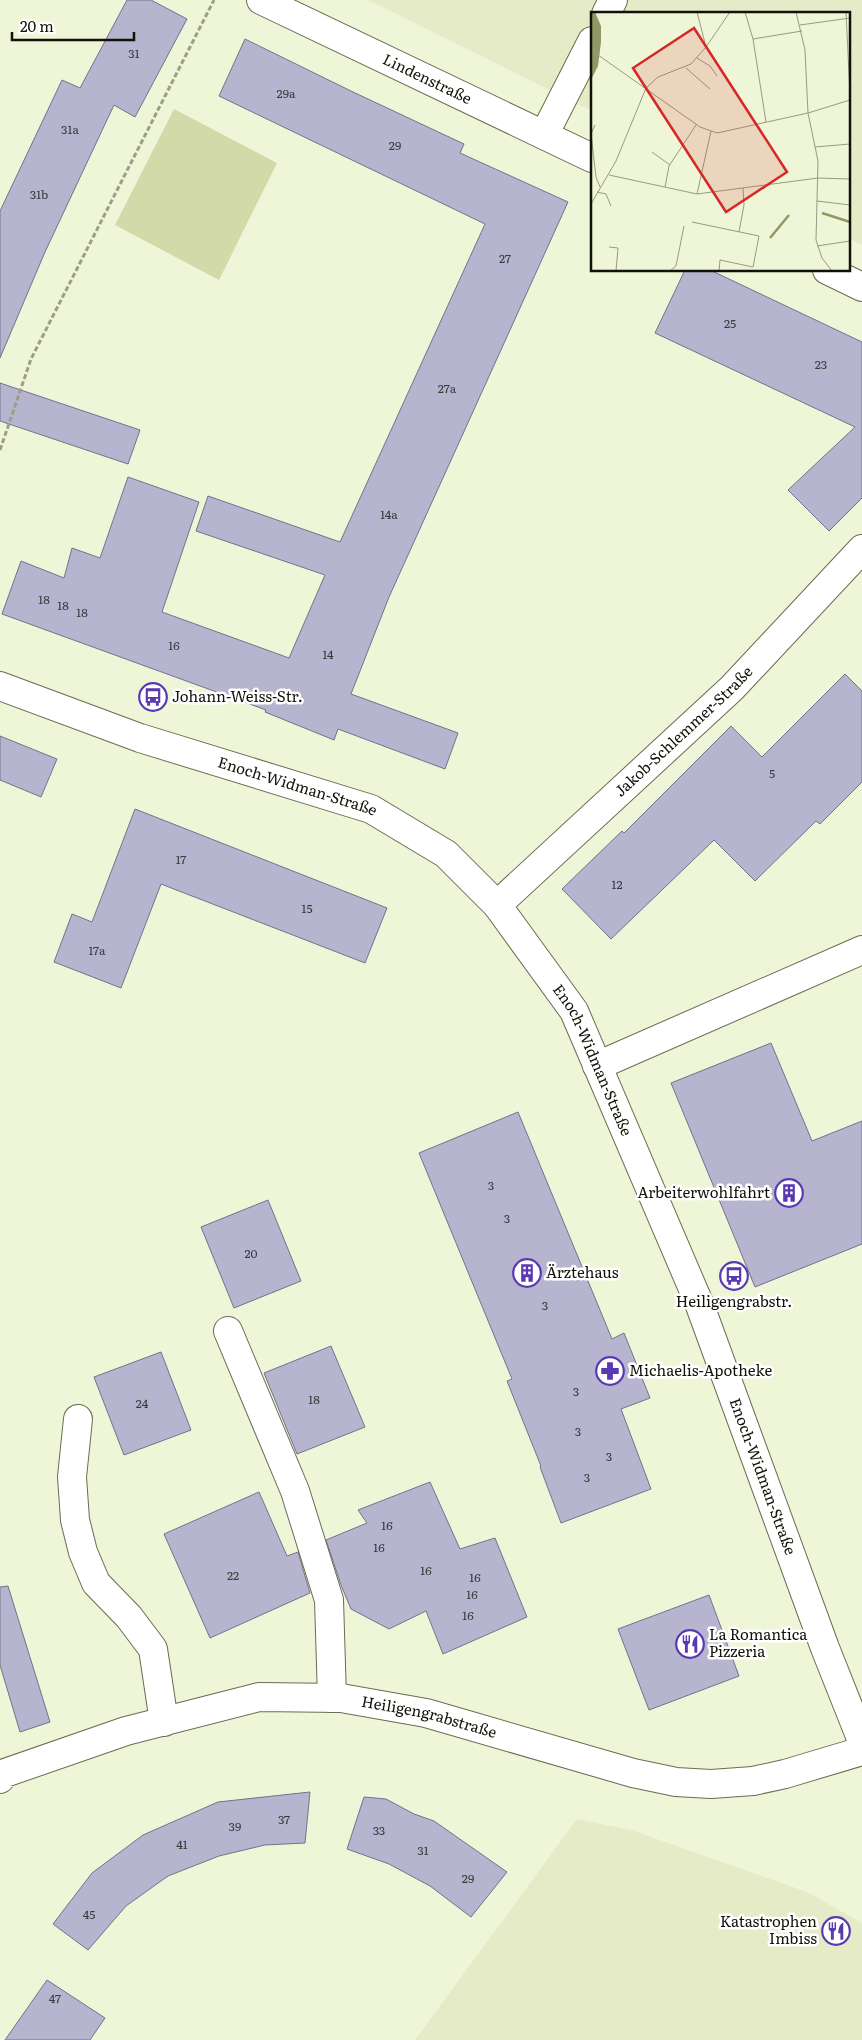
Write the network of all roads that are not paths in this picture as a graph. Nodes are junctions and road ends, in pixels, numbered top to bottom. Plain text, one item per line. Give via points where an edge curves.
1 (262, 0) edge
2 (613, 0) edge
3 (607, 12) edge
4 (591, 43) edge
5 (544, 135) junction
6 (591, 158) edge
7 (829, 271) edge
8 (862, 287) edge
9 (862, 549) edge
10 (0, 686) edge
11 (497, 905) junction
12 (862, 950) edge
13 (597, 1066) junction
14 (228, 1331) dead end
15 (78, 1420) dead end
16 (332, 1698) junction
17 (164, 1722) junction
18 (862, 1741) edge
19 (862, 1751) edge
20 (1, 1776) edge

1 - 5 street, Lindenstraße
2 - 3 street
4 - 5 street
5 - 6 street, Lindenstraße
7 - 8 street
9 - 11 street, Jakob-Schlemmer-Straße via 732,688
10 - 11 street, Enoch-Widman-Straße via 140,738 371,809 446,854
11 - 13 street, Enoch-Widman-Straße via 574,1011
12 - 13 street
13 - 18 street, Enoch-Widman-Straße via 699,1303 821,1638
14 - 16 street via 295,1491 329,1600
15 - 17 street via 72,1477 75,1520 83,1552 96,1583 153,1649
16 - 17 street, Heiligengrabstraße via 259,1697
16 - 19 street, Heiligengrabstraße via 426,1713 633,1773 676,1782 753,1781
17 - 20 street, Heiligengrabstraße

